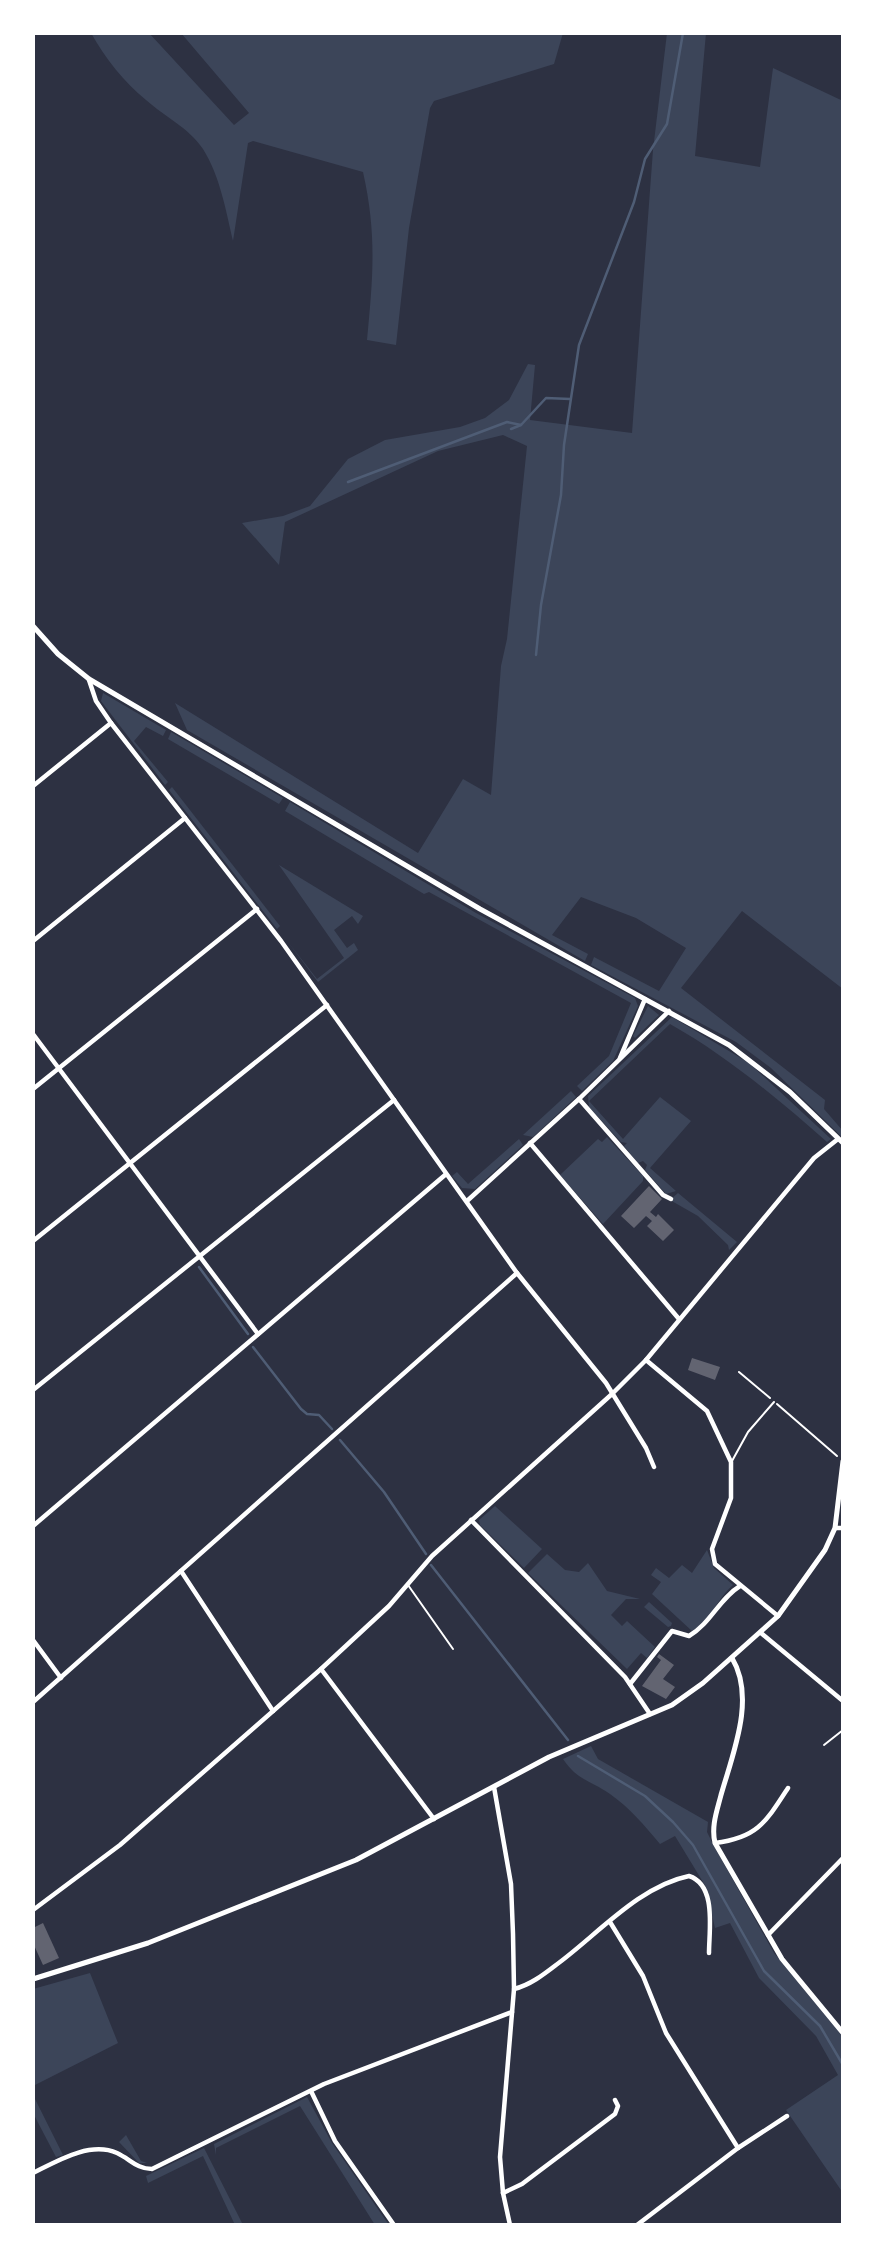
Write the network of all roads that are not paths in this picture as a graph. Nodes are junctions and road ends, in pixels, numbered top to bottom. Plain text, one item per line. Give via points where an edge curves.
1 (33, 626) edge
2 (89, 679) junction
3 (111, 723) junction
4 (33, 786) edge
5 (185, 818) junction
6 (257, 909) junction
7 (33, 941) edge
8 (645, 999) junction
9 (327, 1005) junction
10 (669, 1011) junction
11 (33, 1034) edge
12 (618, 1062) junction
13 (59, 1068) junction
14 (33, 1089) edge
15 (394, 1100) junction
16 (579, 1100) junction
17 (840, 1141) edge
18 (530, 1143) junction
19 (130, 1163) junction
20 (446, 1175) junction
21 (671, 1199) dead end
22 (467, 1201) junction
23 (33, 1241) edge
24 (200, 1258) junction
25 (517, 1273) junction
26 (679, 1319) junction
27 (258, 1334) junction
28 (646, 1360) junction
29 (33, 1390) edge
30 (612, 1394) junction
31 (774, 1402) road end
32 (843, 1461) edge
33 (731, 1462) junction
34 (654, 1466) dead end
35 (471, 1520) junction
36 (33, 1526) edge
37 (835, 1528) junction
38 (843, 1528) edge
39 (181, 1571) junction
40 (408, 1584) junction
41 (740, 1586) junction
42 (778, 1616) junction
43 (761, 1633) junction
44 (33, 1640) edge
45 (453, 1649) dead end
46 (732, 1658) junction
47 (321, 1669) junction
48 (61, 1678) junction
49 (630, 1684) junction
50 (843, 1701) edge
51 (33, 1702) edge
52 (273, 1712) junction
53 (650, 1714) junction
54 (843, 1730) edge
55 (824, 1745) dead end
56 (494, 1787) junction
57 (788, 1788) dead end
58 (434, 1819) junction
59 (715, 1843) junction
60 (843, 1858) edge
61 (33, 1910) edge
62 (610, 1921) junction
63 (768, 1935) junction
64 (709, 1953) dead end
65 (33, 1979) edge
66 (514, 1989) junction
67 (512, 2012) junction
68 (843, 2033) edge
69 (311, 2091) junction
70 (615, 2100) dead end
71 (787, 2116) dead end
72 (738, 2148) junction
73 (33, 2173) edge
74 (503, 2193) junction
75 (394, 2225) edge
76 (510, 2225) edge
77 (637, 2225) edge

1 - 2 street
2 - 3 street via 96,701
2 - 8 street via 480,909
3 - 4 street
3 - 5 street
5 - 6 street
5 - 7 street
6 - 9 street
6 - 13 street
8 - 10 street
8 - 12 street
9 - 15 street
9 - 19 street
10 - 12 street
10 - 17 street via 747,1057
11 - 13 street
12 - 16 street
13 - 14 street
13 - 19 street
15 - 20 street
15 - 24 street
16 - 18 street
16 - 21 street
17 - 26 street via 814,1158
18 - 22 street
18 - 26 street
19 - 23 street
19 - 24 street
20 - 22 street
20 - 27 street
22 - 25 street
24 - 27 street
24 - 29 street
25 - 30 street
25 - 39 street
26 - 28 street
27 - 36 street
28 - 30 street
28 - 33 street via 707,1411
30 - 34 street
30 - 35 street
31 - 33 lane via 748,1432
32 - 37 street
33 - 41 street via 731,1498 712,1556
35 - 40 street
35 - 49 street
37 - 38 street
37 - 42 street via 825,1550
39 - 48 street
39 - 52 street
40 - 45 lane
40 - 47 street
41 - 42 street
41 - 49 street via 727,1594 700,1629 689,1636 672,1631
42 - 43 street
43 - 46 street
43 - 50 street
44 - 48 street
46 - 53 street via 672,1705
46 - 59 street via 741,1675 744,1698 713,1834
47 - 52 street
47 - 58 street
48 - 51 street
49 - 53 street
52 - 61 street via 120,1844
53 - 56 street via 575,1745
54 - 55 lane
56 - 58 street
56 - 66 street via 511,1884
57 - 59 street via 755,1832
58 - 65 street via 356,1860 271,1895 148,1943
59 - 63 street
60 - 63 street
62 - 64 street via 657,1888 694,1878 708,1900
62 - 66 street via 546,1973
62 - 72 street via 643,1976 666,2034
63 - 68 street
66 - 67 street
67 - 69 street
67 - 74 street via 500,2157
69 - 73 street via 152,2169 103,2150 79,2153
69 - 75 street via 335,2141
70 - 74 street via 615,2114 522,2184
71 - 72 street
72 - 77 street
74 - 76 street

